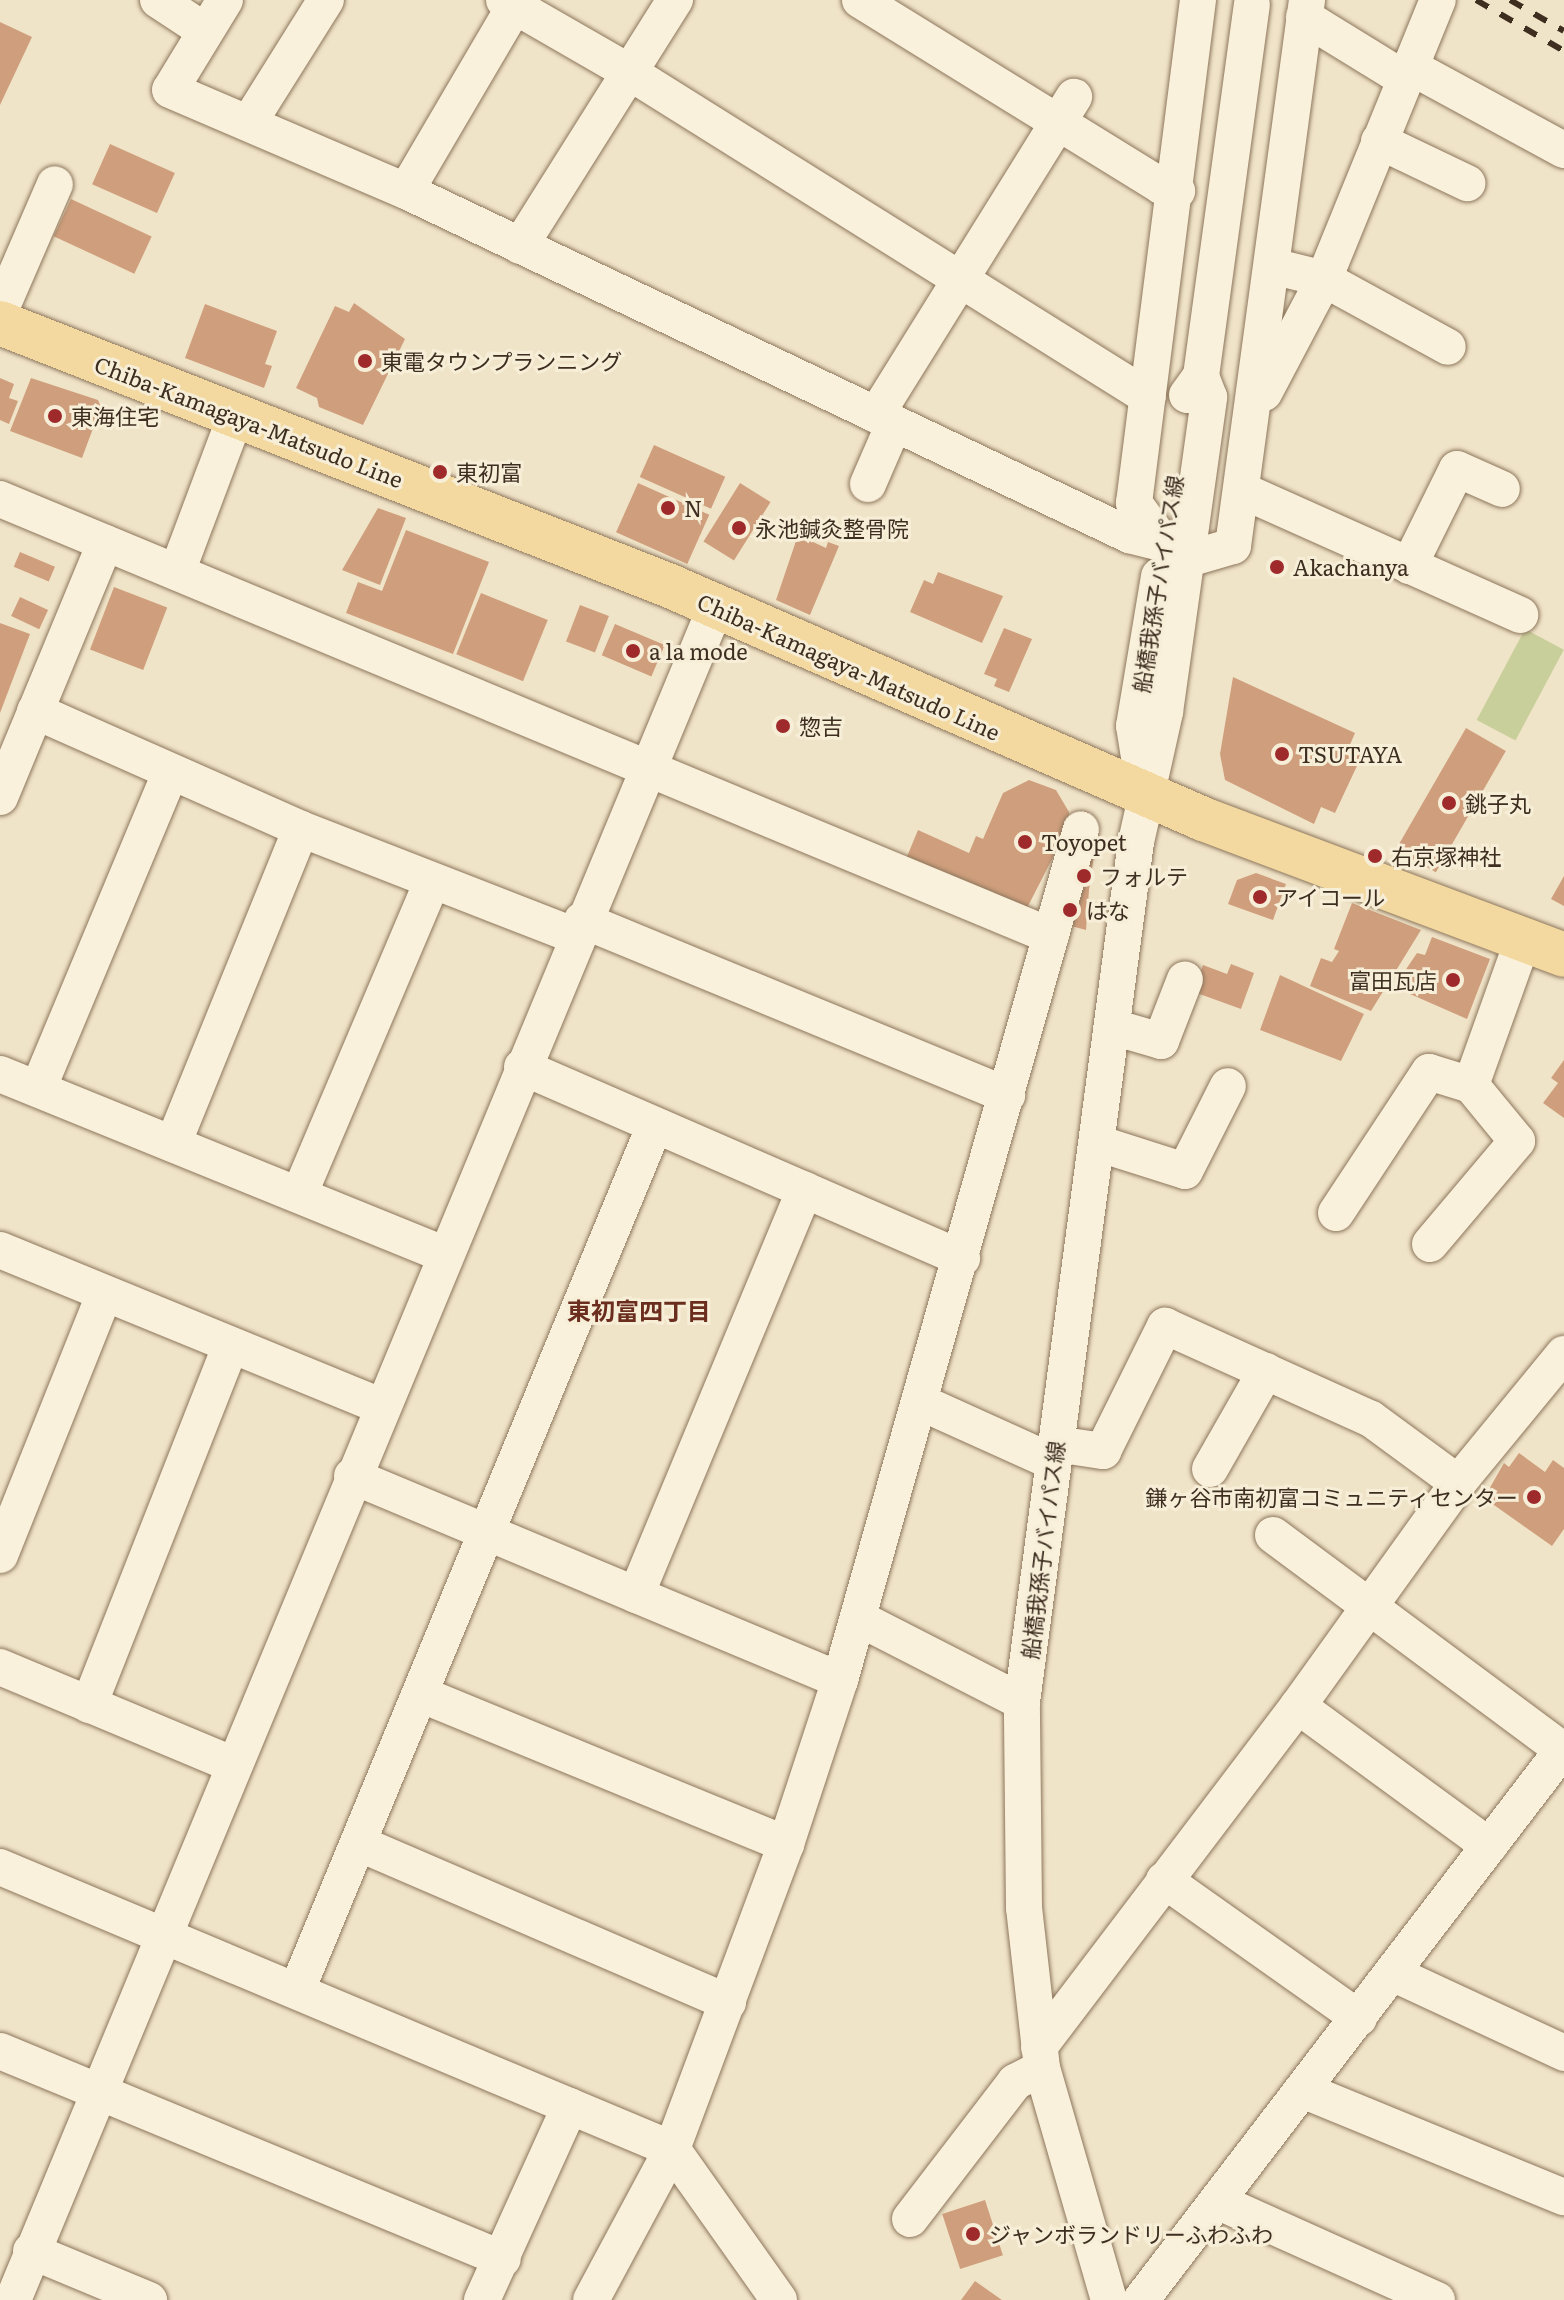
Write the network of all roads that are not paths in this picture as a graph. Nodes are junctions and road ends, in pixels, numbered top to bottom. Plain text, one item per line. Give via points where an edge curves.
1 (158, 0) edge
2 (225, 0) edge
3 (326, 0) edge
4 (675, 0) edge
5 (1198, 0) edge
6 (1438, 0) edge
7 (862, 1) edge
8 (509, 3) edge
9 (1252, 4) dead end
10 (1306, 9) edge
11 (205, 31) junction
12 (629, 72) junction
13 (1406, 72) junction
14 (1066, 110) junction
15 (250, 121) junction
16 (1379, 141) junction
17 (1564, 150) edge
18 (1467, 183) dead end
19 (55, 184) dead end
20 (406, 191) junction
21 (1177, 191) junction
22 (520, 246) junction
23 (1272, 266) junction
24 (961, 279) junction
25 (1324, 279) junction
26 (0, 311) edge
27 (0, 323) edge
28 (1448, 347) dead end
29 (1148, 397) junction
30 (1254, 412) junction
31 (236, 415) junction
32 (885, 420) junction
33 (868, 484) dead end
34 (1502, 489) dead end
35 (1241, 490) junction
36 (0, 499) edge
37 (105, 543) junction
38 (1174, 552) junction
39 (1409, 566) junction
40 (177, 572) junction
41 (716, 606) junction
42 (1520, 615) dead end
43 (35, 711) junction
44 (647, 767) junction
45 (170, 773) junction
46 (1145, 795) junction
47 (0, 797) edge
48 (301, 829) junction
49 (1081, 829) dead end
50 (432, 882) junction
51 (579, 928) junction
52 (1051, 936) junction
53 (1523, 940) junction
54 (1564, 955) edge
55 (1185, 979) dead end
56 (1113, 1027) junction
57 (522, 1067) junction
58 (0, 1074) edge
59 (1471, 1085) junction
60 (1228, 1086) dead end
61 (38, 1089) junction
62 (1007, 1095) junction
63 (655, 1125) junction
64 (1097, 1143) junction
65 (173, 1144) junction
66 (805, 1190) junction
67 (299, 1195) junction
68 (1336, 1213) dead end
69 (1430, 1244) dead end
70 (0, 1250) edge
71 (444, 1254) junction
72 (962, 1258) junction
73 (104, 1295) junction
74 (230, 1347) junction
75 (1564, 1354) edge
76 (1266, 1371) junction
77 (920, 1402) junction
78 (380, 1406) junction
79 (1055, 1453) junction
80 (1210, 1469) dead end
81 (352, 1476) junction
82 (1458, 1483) junction
83 (486, 1532) junction
84 (1273, 1535) dead end
85 (0, 1555) edge
86 (636, 1595) junction
87 (1368, 1609) junction
88 (858, 1618) junction
89 (0, 1667) edge
90 (840, 1680) junction
91 (420, 1694) junction
92 (1022, 1702) junction
93 (89, 1705) junction
94 (1298, 1706) junction
95 (1563, 1749) edge
96 (232, 1764) junction
97 (358, 1843) junction
98 (786, 1844) junction
99 (1489, 1846) junction
100 (0, 1867) edge
101 (1164, 1880) junction
102 (167, 1935) junction
103 (1392, 1973) junction
104 (297, 1990) junction
105 (728, 2002) junction
106 (1359, 2018) junction
107 (0, 2051) edge
108 (1564, 2053) edge
109 (1040, 2057) junction
110 (1305, 2091) junction
111 (98, 2092) junction
112 (570, 2106) junction
113 (672, 2149) junction
114 (1564, 2197) edge
115 (1219, 2202) junction
116 (910, 2219) dead end
117 (31, 2251) junction
118 (503, 2259) junction
119 (13, 2300) edge
120 (149, 2300) edge
121 (482, 2300) edge
122 (591, 2300) edge
123 (779, 2300) edge
124 (1109, 2300) edge
125 (1141, 2300) edge
126 (1437, 2300) edge

1 - 11 street
2 - 11 street
3 - 15 street
4 - 12 street
5 - 21 street
6 - 13 street
7 - 14 street
8 - 12 street
8 - 20 street
9 - 38 street, 船橋我孫子バイパス線 via 1201,376 1188,393
10 - 13 street
10 - 23 street
11 - 15 street via 170,90
12 - 22 street
12 - 24 street
13 - 16 street
13 - 17 street
14 - 21 street
14 - 24 street
15 - 20 street
16 - 18 street
16 - 25 street
19 - 26 street
20 - 22 street
21 - 29 street
22 - 32 street
23 - 25 street
23 - 30 street
24 - 29 street
24 - 32 street
25 - 28 street
25 - 30 street
27 - 31 main road, Chiba-Kamagaya-Matsudo Line
29 - 38 street via 1134,503
30 - 35 street
31 - 40 street
31 - 41 main road, Chiba-Kamagaya-Matsudo Line
32 - 33 street
32 - 38 street
34 - 39 street via 1457,469
35 - 38 street via 1233,546
35 - 39 street
36 - 37 street
37 - 40 street
37 - 43 street
38 - 46 street, 船橋我孫子バイパス線 via 1165,712
39 - 42 street
40 - 44 street
41 - 44 street
41 - 46 main road, Chiba-Kamagaya-Matsudo Line
43 - 45 street
43 - 47 street
44 - 51 street
44 - 52 street
45 - 48 street
45 - 61 street
46 - 53 main road, Chiba-Kamagaya-Matsudo Line
46 - 56 street, 船橋我孫子バイパス線
48 - 50 street
48 - 65 street
49 - 52 street
50 - 51 street
50 - 67 street
51 - 57 street
51 - 62 street
52 - 62 street
53 - 54 main road, Chiba-Kamagaya-Matsudo Line
53 - 59 street
55 - 56 street via 1161,1041
56 - 64 street, 船橋我孫子バイパス線
57 - 63 street
57 - 71 street
58 - 61 street
59 - 68 street via 1429,1072
59 - 69 street via 1517,1141
60 - 64 street via 1185,1171
61 - 65 street
62 - 72 street
63 - 66 street
63 - 83 street
64 - 79 street, 船橋我孫子バイパス線
65 - 67 street
66 - 72 street
66 - 86 street
67 - 71 street
70 - 73 street
71 - 78 street
72 - 77 street
73 - 74 street
73 - 85 street
74 - 78 street
74 - 93 street
75 - 82 street
76 - 79 street via 1165,1326 1103,1451
76 - 80 street
76 - 82 street via 1371,1419
77 - 79 street
77 - 88 street
78 - 81 street
79 - 92 street, 船橋我孫子バイパス線
81 - 83 street
81 - 96 street
82 - 87 street
83 - 86 street
83 - 91 street
84 - 87 street
86 - 90 street
87 - 94 street
87 - 95 street
88 - 90 street
88 - 92 street
89 - 93 street
90 - 98 street
91 - 97 street
91 - 98 street
92 - 109 street, 船橋我孫子バイパス線 via 1024,1908
93 - 96 street
94 - 99 street
94 - 101 street
95 - 99 street
96 - 102 street
97 - 104 street
97 - 105 street
98 - 105 street
99 - 103 street
100 - 102 street
101 - 106 street
101 - 109 street
102 - 104 street
102 - 111 street
103 - 106 street
103 - 108 street
104 - 112 street
105 - 113 street
106 - 110 street
107 - 111 street
109 - 116 street
109 - 124 street, 船橋我孫子バイパス線
110 - 114 street
110 - 115 street
111 - 117 street
111 - 118 street
112 - 113 street
112 - 118 street
113 - 122 street
113 - 123 street
115 - 125 street
115 - 126 street
117 - 119 street
117 - 120 street
118 - 121 street

